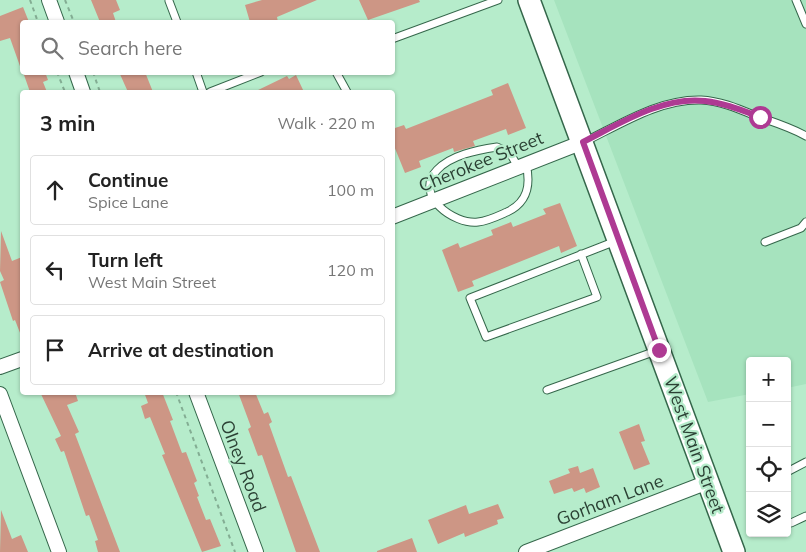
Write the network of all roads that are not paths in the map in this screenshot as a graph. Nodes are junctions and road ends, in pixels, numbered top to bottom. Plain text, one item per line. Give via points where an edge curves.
1 (49, 0) edge
2 (498, 0) edge
3 (529, 0) edge
4 (169, 1) edge
5 (799, 1) edge
6 (56, 20) edge
7 (176, 20) edge
8 (806, 24) edge
9 (395, 38) edge
10 (77, 75) edge
11 (197, 75) edge
12 (253, 75) edge
13 (338, 75) edge
14 (82, 90) edge
15 (202, 90) edge
16 (215, 90) edge
17 (346, 90) edge
18 (806, 136) edge
19 (583, 142) junction
20 (522, 166) junction
21 (434, 201) junction
22 (395, 214) edge
23 (806, 222) edge
24 (618, 240) junction
25 (765, 242) dead end
26 (582, 254) junction
27 (659, 350) junction
28 (20, 360) edge
29 (0, 367) edge
30 (547, 390) dead end
31 (0, 394) edge
32 (197, 395) edge
33 (806, 462) edge
34 (791, 470) edge
35 (708, 482) junction
36 (806, 516) edge
37 (791, 524) edge
38 (59, 552) edge
39 (256, 552) edge
40 (526, 552) edge
41 (734, 552) edge

1 - 6 street
2 - 9 lane
3 - 19 main road, West Main Street
4 - 7 lane
5 - 8 lane
10 - 14 street
11 - 15 lane
12 - 16 lane
13 - 17 lane
18 - 19 lane via 732,107 702,100 681,101 648,110
19 - 20 street, Cherokee Street
19 - 24 main road, West Main Street
20 - 21 street, Cherokee Street
20 - 21 lane via 497,147 462,155 435,171 430,183
20 - 21 lane via 528,188 525,198 518,207 494,218 462,221 450,217
21 - 22 street, Cherokee Street
23 - 25 lane via 801,228
24 - 26 lane
24 - 27 main road, West Main Street
26 - 26 lane via 470,298 486,337 597,297
27 - 30 lane
27 - 35 main road, West Main Street
28 - 29 street
31 - 38 street
32 - 39 street, Olney Road
33 - 34 lane
35 - 40 street, Gorham Lane
35 - 41 main road, West Main Street
36 - 37 lane

